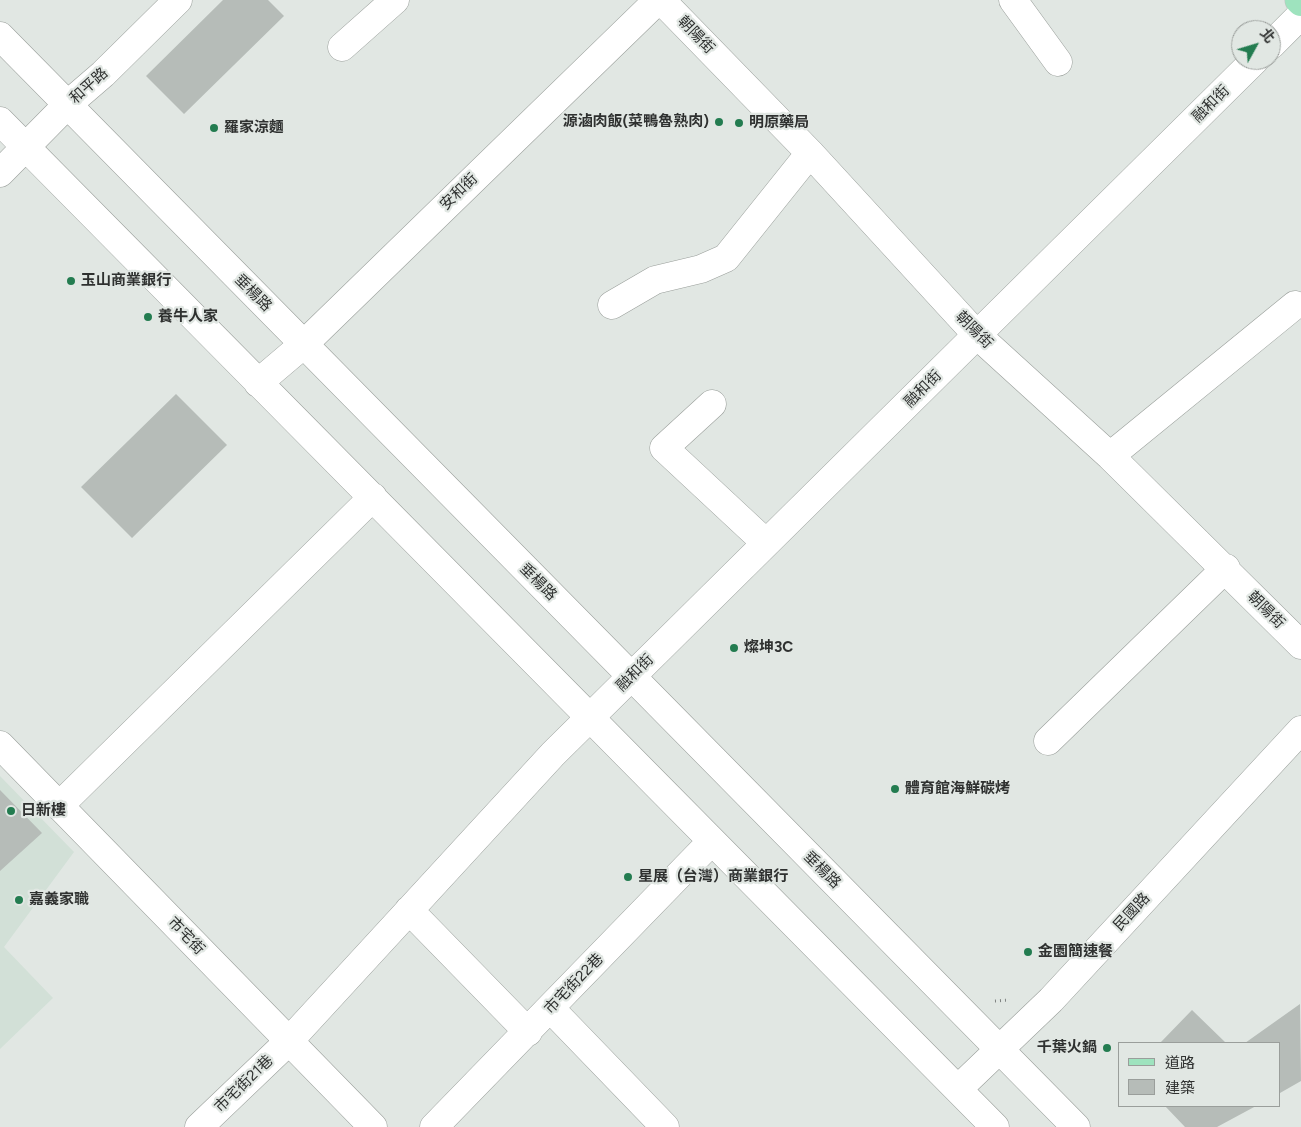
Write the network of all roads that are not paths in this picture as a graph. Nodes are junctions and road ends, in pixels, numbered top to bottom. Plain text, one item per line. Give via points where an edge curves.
1 (178, 0) edge
2 (395, 0) edge
3 (660, 0) edge
4 (1013, 0) edge
5 (1301, 15) edge
6 (1281, 35) edge
7 (0, 36) edge
8 (342, 47) dead end
9 (1058, 62) dead end
10 (1245, 70) edge
11 (67, 105) junction
12 (0, 121) edge
13 (26, 147) junction
14 (810, 153) junction
15 (0, 173) edge
16 (612, 305) dead end
17 (1295, 305) dead end
18 (977, 335) junction
19 (304, 344) junction
20 (258, 382) junction
21 (712, 404) dead end
22 (1110, 456) junction
23 (372, 498) junction
24 (766, 544) junction
25 (1226, 568) junction
26 (1301, 645) edge
27 (632, 677) junction
28 (590, 718) junction
29 (1301, 730) edge
30 (1048, 741) dead end
31 (0, 745) edge
32 (59, 806) junction
33 (712, 840) junction
34 (409, 910) junction
35 (551, 1009) junction
36 (528, 1032) junction
37 (289, 1041) junction
38 (999, 1049) junction
39 (958, 1089) junction
40 (199, 1127) edge
41 (373, 1127) edge
42 (434, 1127) edge
43 (664, 1127) edge
44 (995, 1127) edge
45 (1076, 1127) edge

1 - 11 street, 和平路
2 - 8 street
3 - 14 street, 朝陽街
3 - 19 street, 安和街
4 - 9 street
5 - 6 street
7 - 11 street, 垂楊路
10 - 18 street, 融和街
11 - 13 street, 和平路
11 - 19 street, 垂楊路
12 - 13 street
13 - 15 street, 和平路
13 - 20 street
14 - 16 street via 726,258 701,269 655,280
14 - 18 street, 朝陽街
17 - 22 street
18 - 22 street, 朝陽街
18 - 24 street, 融和街
19 - 20 street, 安和街
19 - 27 street, 垂楊路
20 - 23 street
21 - 24 street via 664,448
22 - 25 street, 朝陽街
23 - 28 street
23 - 32 street
24 - 27 street, 融和街
25 - 26 street, 朝陽街
25 - 30 street
27 - 28 street, 融和街
27 - 38 street, 垂楊路
28 - 33 street
28 - 34 street, 融和街
29 - 38 street, 民國路 via 1051,1000
31 - 32 street, 市宅街
32 - 37 street, 市宅街
33 - 35 street, 市宅街22巷
33 - 39 street
34 - 36 street
34 - 37 street, 市宅街21巷
35 - 36 street, 市宅街22巷
35 - 43 street
36 - 42 street, 市宅街22巷
37 - 40 street, 市宅街21巷
37 - 41 street, 市宅街
38 - 39 street, 民國路
38 - 45 street, 垂楊路
39 - 44 street

